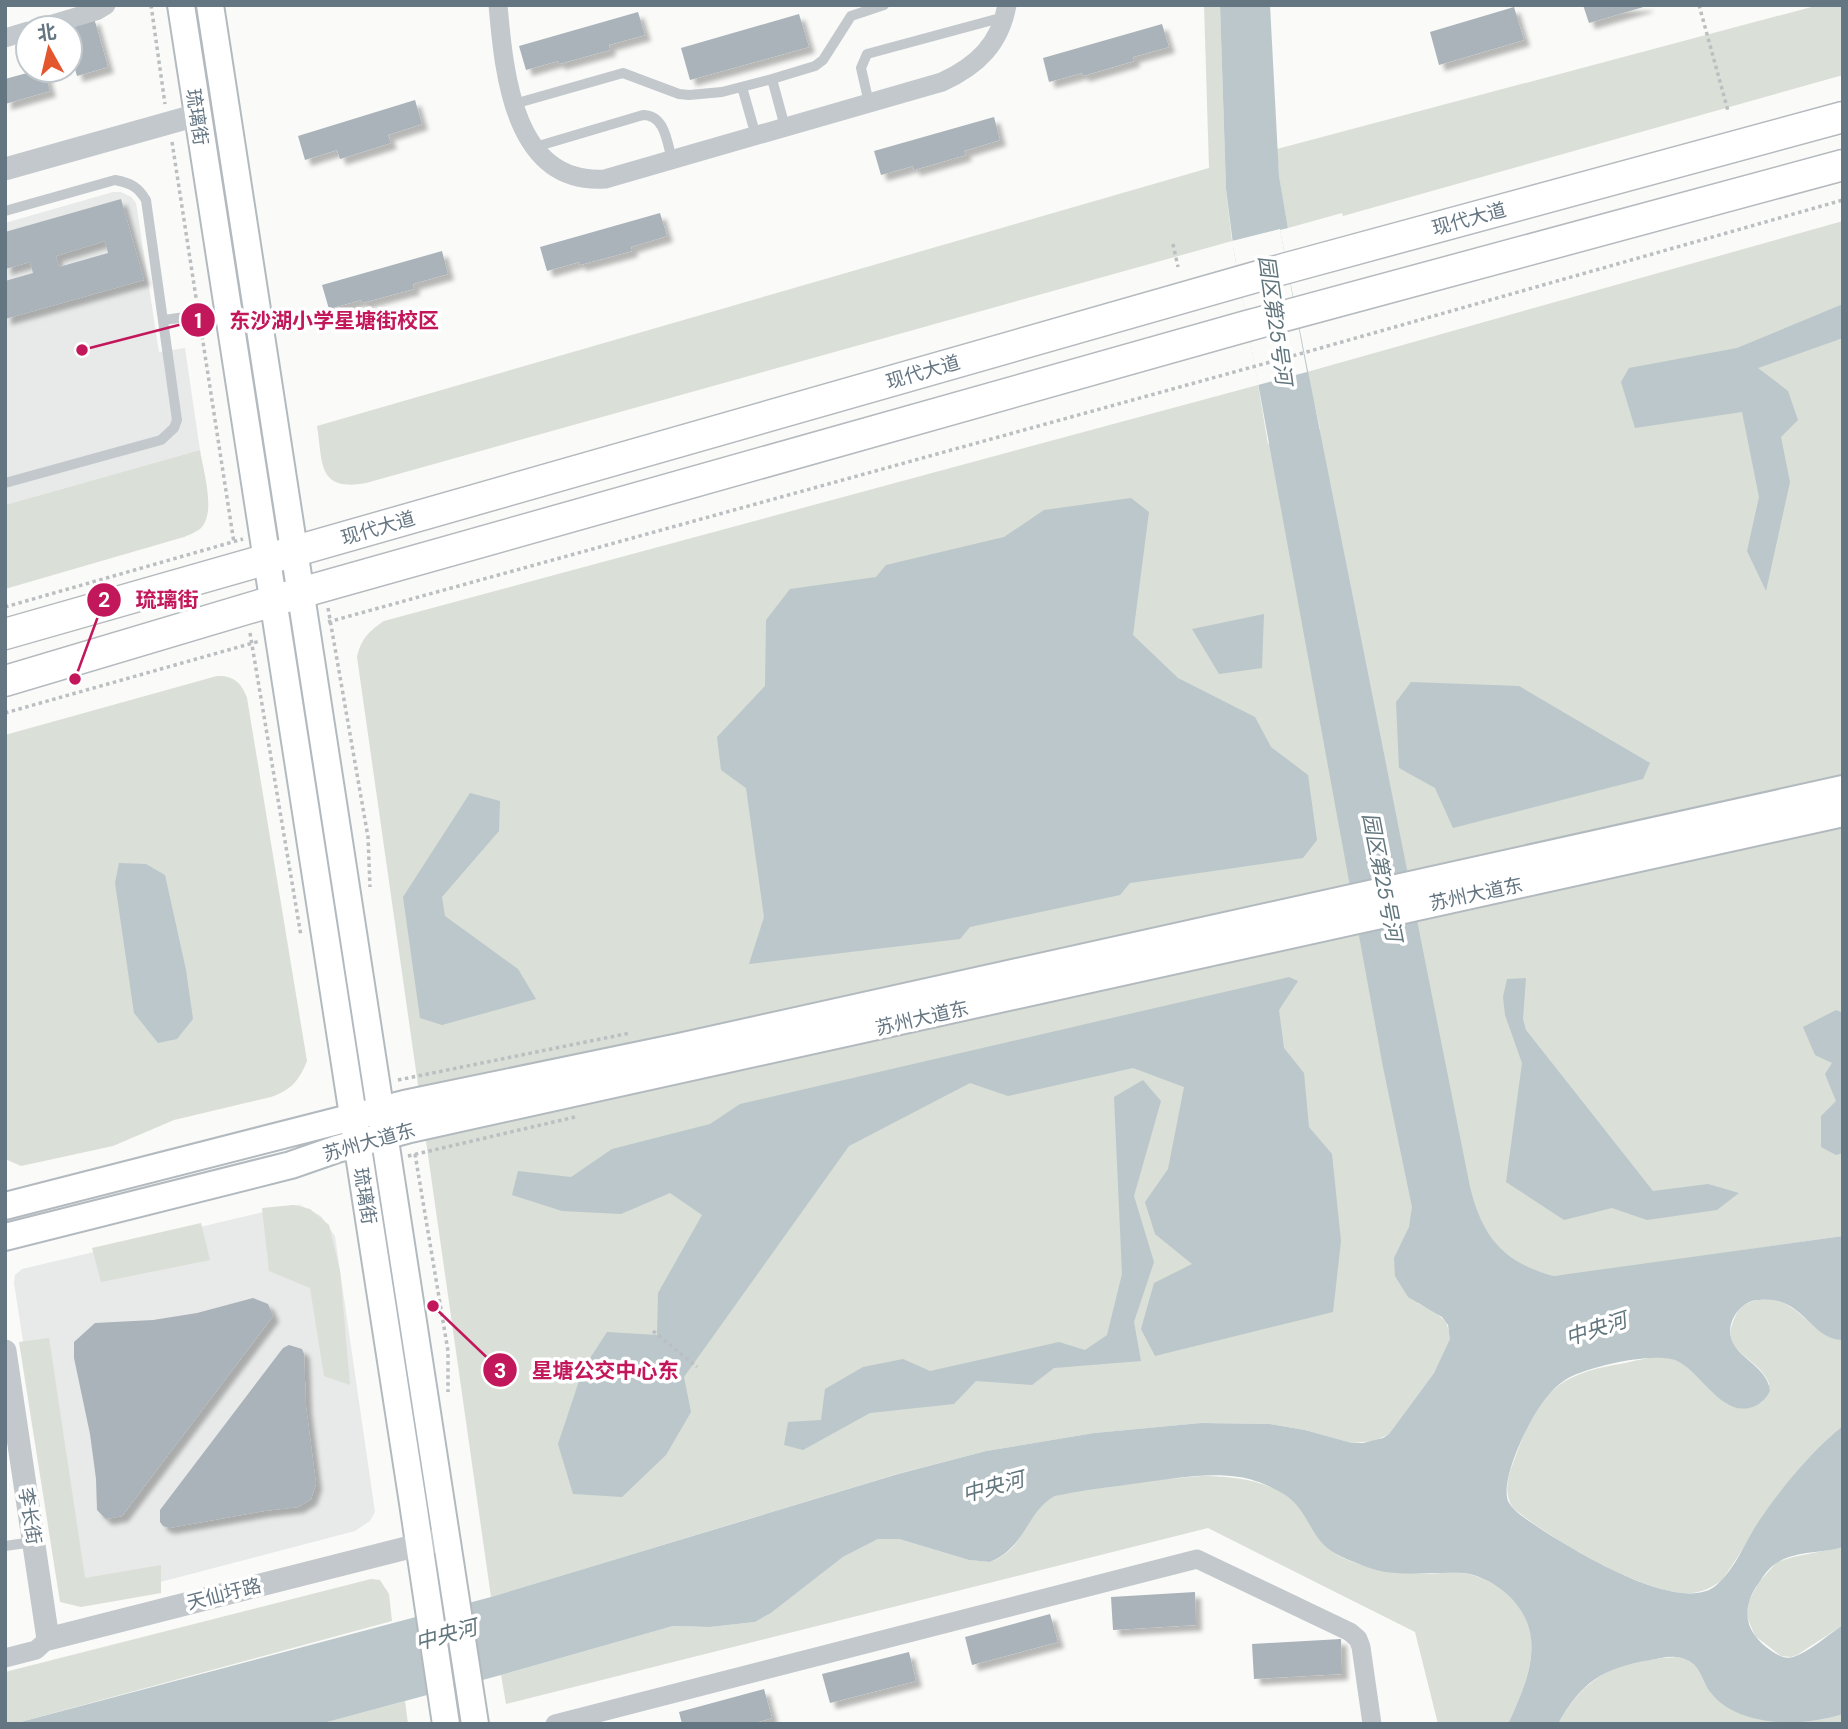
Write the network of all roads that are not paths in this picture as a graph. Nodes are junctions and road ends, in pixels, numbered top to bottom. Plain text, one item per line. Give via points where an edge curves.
1 (106, 5) edge
2 (181, 5) edge
3 (210, 5) edge
4 (498, 5) edge
5 (884, 5) edge
6 (1006, 11) edge
7 (84, 15) edge
8 (772, 79) junction
9 (743, 87) junction
10 (869, 103) junction
11 (513, 104) junction
12 (197, 115) junction
13 (1843, 117) edge
14 (785, 127) junction
15 (756, 136) junction
16 (536, 147) junction
17 (672, 160) junction
18 (1843, 165) edge
19 (5, 169) edge
20 (5, 211) edge
21 (228, 311) junction
22 (164, 320) junction
23 (5, 483) edge
24 (295, 552) junction
25 (266, 560) junction
26 (300, 593) junction
27 (258, 606) junction
28 (5, 634) edge
29 (5, 681) edge
30 (1843, 789) edge
31 (1843, 813) edge
32 (1418, 895) junction
33 (381, 1123) junction
34 (354, 1130) junction
35 (5, 1206) edge
36 (5, 1237) edge
37 (5, 1351) edge
38 (7, 1380) edge
39 (447, 1538) junction
40 (34, 1542) junction
41 (419, 1544) junction
42 (5, 1546) edge
43 (48, 1639) junction
44 (5, 1658) edge
45 (446, 1724) edge
46 (475, 1724) edge
47 (555, 1724) edge
48 (1372, 1724) edge

1 - 7 street
2 - 12 main road, 琉璃街
3 - 24 main road, 琉璃街
4 - 11 street via 503,64
5 - 8 lane via 850,16 815,66
6 - 10 street via 989,49 961,74
6 - 10 lane via 867,54 861,68
8 - 9 lane
8 - 14 lane
9 - 11 lane via 679,94 623,73
9 - 15 lane
10 - 14 street
11 - 16 street
12 - 19 street
12 - 21 main road, 琉璃街
13 - 24 main road, 现代大道 via 1287,268
14 - 15 street
15 - 17 street
16 - 17 street via 560,172 589,180
16 - 17 lane via 651,115 663,127
18 - 26 main road via 1296,312
20 - 22 lane via 115,180 138,188 146,200
21 - 22 lane
21 - 25 main road, 琉璃街
22 - 23 lane via 177,420 169,435
24 - 25 main road, 现代大道
24 - 26 main road, 琉璃街
25 - 27 main road, 琉璃街
25 - 28 main road, 现代大道
26 - 27 main road
26 - 33 main road, 琉璃街
27 - 29 main road
27 - 34 main road, 琉璃街 via 278,636
30 - 32 main road, 苏州大道东
31 - 32 main road, 苏州大道东
32 - 33 main road, 苏州大道东
33 - 34 main road, 苏州大道东
33 - 39 main road, 琉璃街
34 - 35 main road, 苏州大道东
34 - 36 main road, 苏州大道东 via 278,1168
34 - 41 main road, 琉璃街
37 - 38 street, 李长街
38 - 40 street, 李长街
39 - 41 street, 天仙圩路
39 - 46 main road, 琉璃街
40 - 42 lane
40 - 43 street, 李长街
41 - 43 street, 天仙圩路
41 - 45 main road, 琉璃街
43 - 44 street, 天仙圩路 via 36,1650
47 - 48 street via 1197,1559 1358,1639

